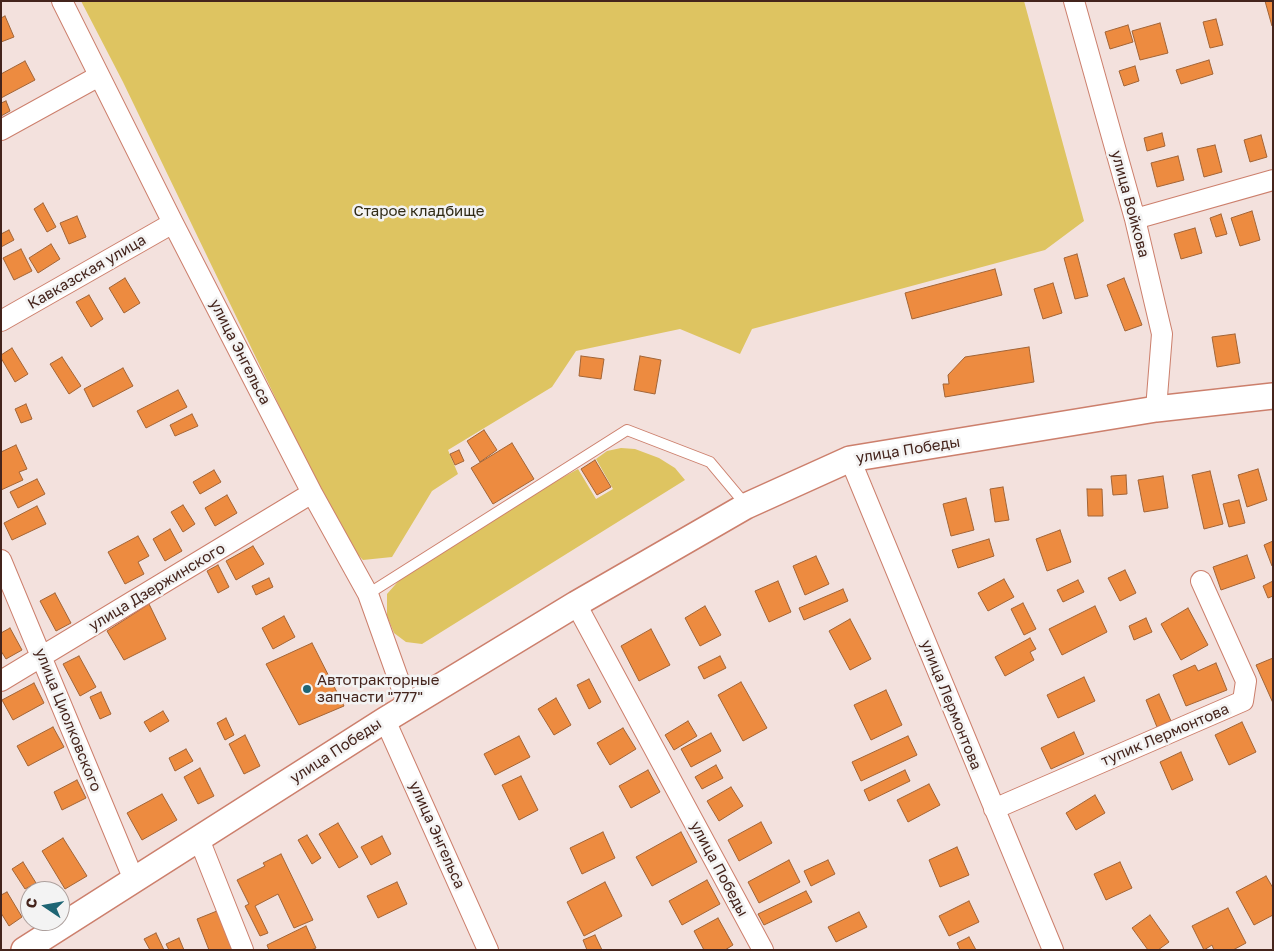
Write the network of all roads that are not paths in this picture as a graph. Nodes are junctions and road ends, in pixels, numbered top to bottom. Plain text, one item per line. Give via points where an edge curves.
1 (62, 1) edge
2 (1074, 1) edge
3 (99, 76) junction
4 (1, 130) edge
5 (1273, 180) edge
6 (1135, 219) junction
7 (173, 223) junction
8 (1, 321) edge
9 (1273, 396) edge
10 (1156, 409) junction
11 (850, 459) junction
12 (312, 493) junction
13 (746, 506) junction
14 (1, 560) edge
15 (1201, 581) dead end
16 (368, 594) junction
17 (576, 604) junction
18 (42, 656) junction
19 (1, 681) edge
20 (408, 706) junction
21 (385, 720) junction
22 (994, 809) junction
23 (199, 839) junction
24 (134, 880) junction
25 (28, 949) edge
26 (243, 950) edge
27 (488, 950) edge
28 (763, 950) edge
29 (1053, 950) edge

1 - 3 street, улица Энгельса
2 - 6 street, улица Войкова
3 - 4 street
3 - 7 street, улица Энгельса
5 - 6 street
6 - 10 street, улица Войкова via 1162,334
7 - 8 street, Кавказская улица
7 - 12 street, улица Энгельса
9 - 10 street, улица Победы
10 - 11 street, улица Победы
11 - 13 street, улица Победы
11 - 22 street, улица Лермонтова
12 - 16 street, улица Энгельса
12 - 18 street, улица Дзержинского
13 - 16 lane via 710,462 628,430
13 - 17 street, улица Победы
14 - 18 street, улица Циолковского
15 - 22 street, тупик Лермонтова via 1246,681 1244,701
16 - 20 street, улица Энгельса
17 - 20 street, улица Победы
17 - 28 street, улица Победы
18 - 19 street, улица Дзержинского
18 - 24 street, улица Циолковского
20 - 21 street, улица Победы
21 - 23 street, улица Победы
21 - 27 street, улица Энгельса
22 - 29 street, улица Лермонтова
23 - 24 street, улица Победы
23 - 26 street
24 - 25 street, улица Победы

